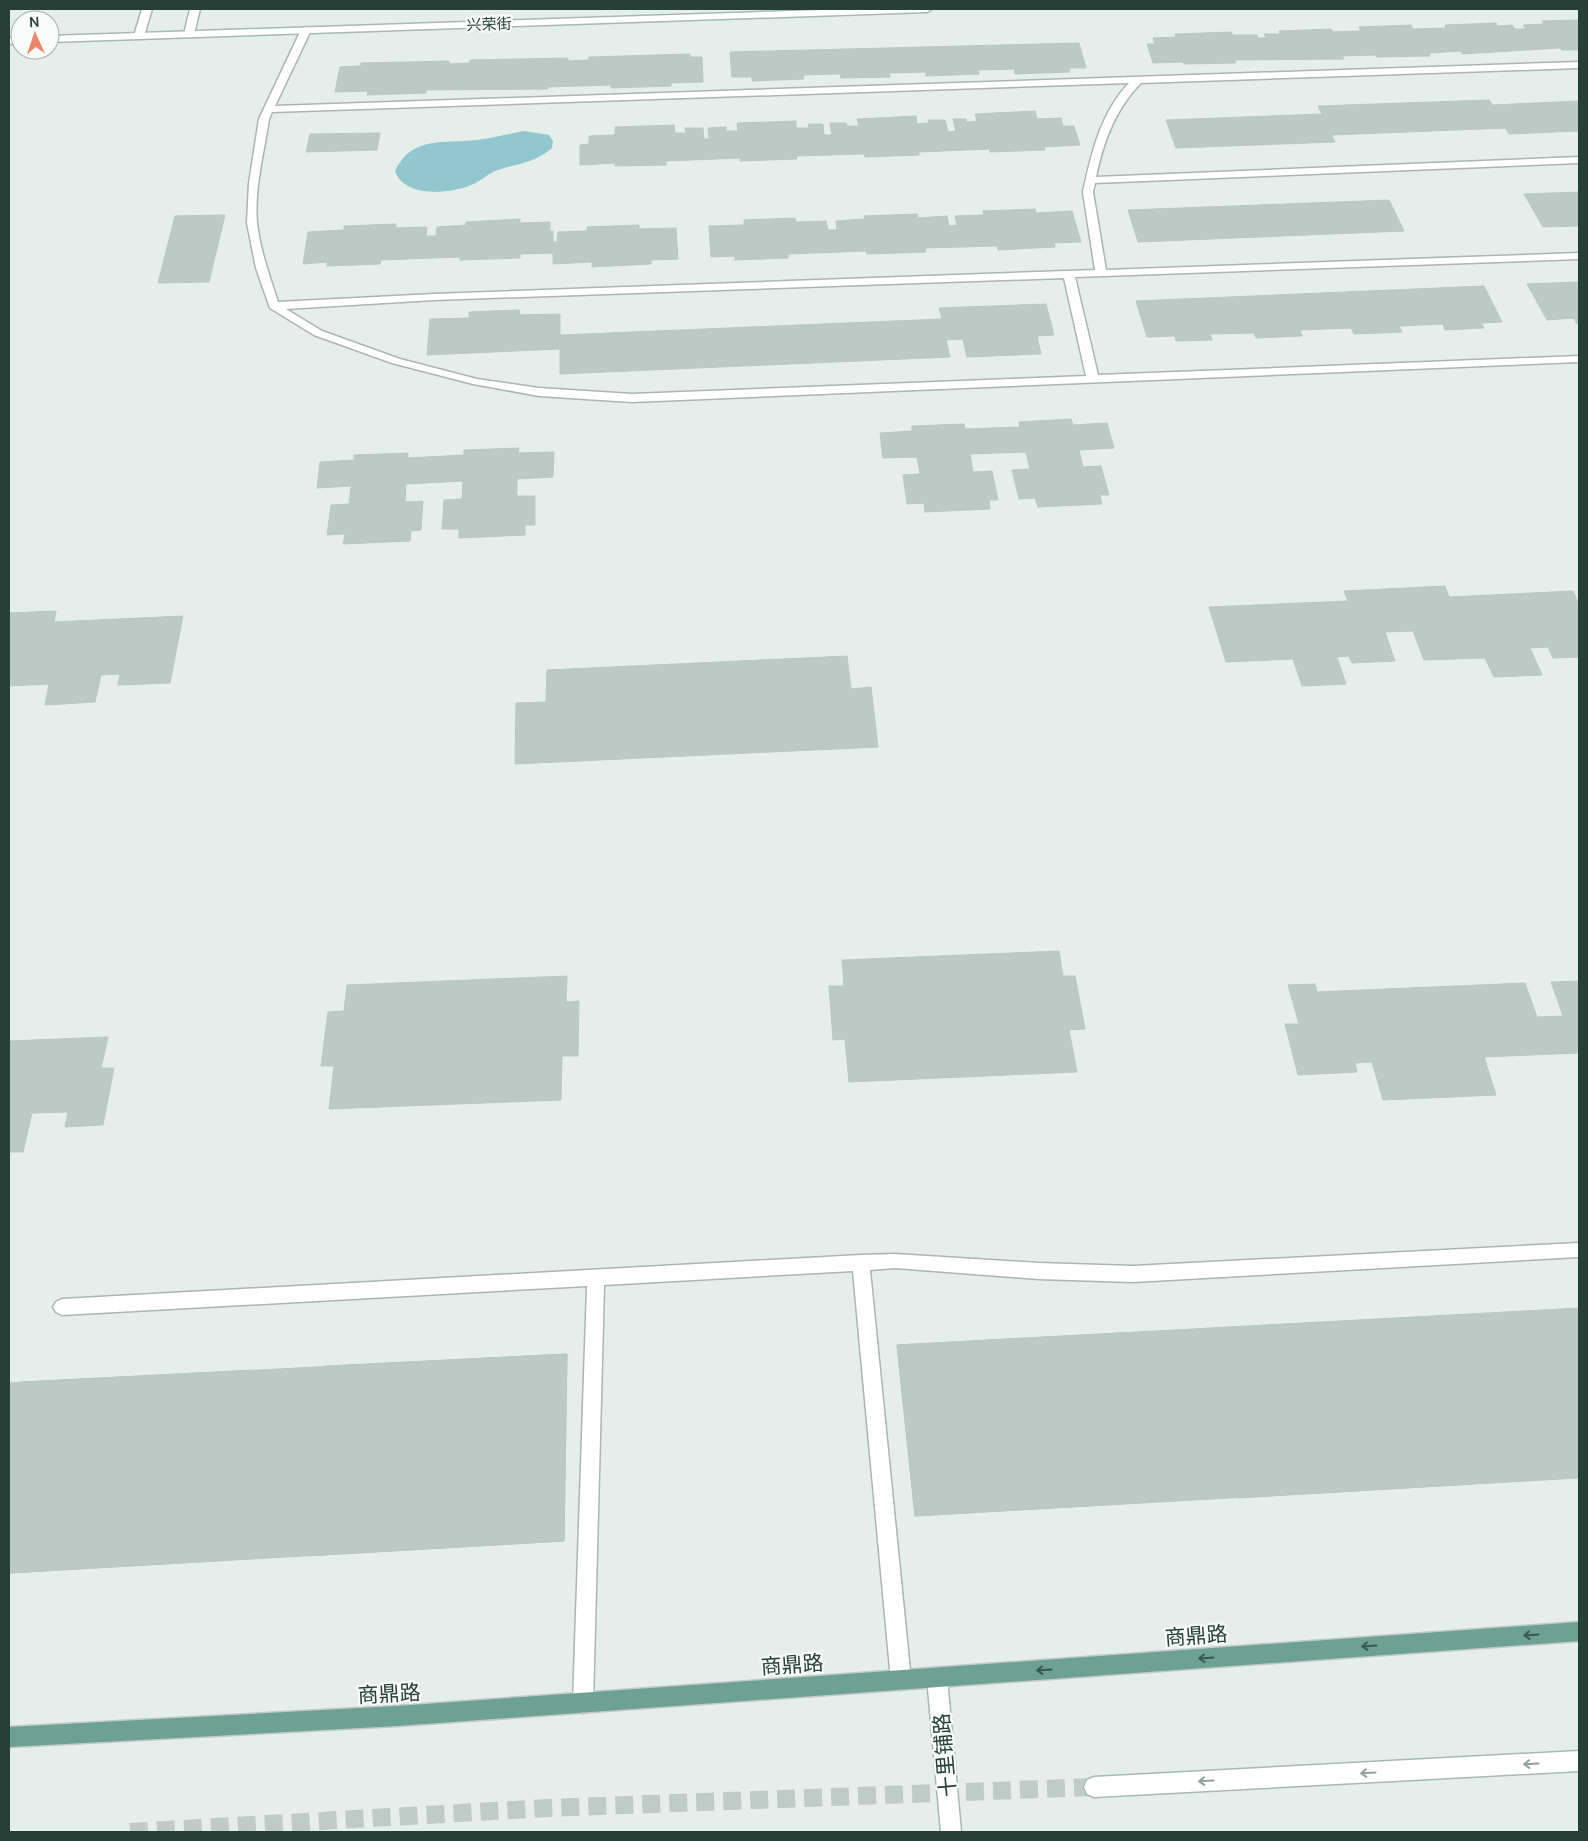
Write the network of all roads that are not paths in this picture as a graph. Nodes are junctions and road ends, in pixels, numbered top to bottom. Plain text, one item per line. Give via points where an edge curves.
1 (147, 9) edge
2 (195, 9) edge
3 (927, 9) edge
4 (306, 30) junction
5 (189, 34) junction
6 (140, 36) junction
7 (60, 39) edge
8 (1579, 65) edge
9 (1138, 80) junction
10 (269, 109) junction
11 (1579, 160) edge
12 (1090, 180) junction
13 (1579, 256) edge
14 (1101, 273) junction
15 (1069, 274) junction
16 (274, 306) junction
17 (1579, 360) edge
18 (1092, 379) junction
19 (1579, 1250) edge
20 (861, 1262) junction
21 (596, 1277) junction
22 (62, 1307) dead end
23 (1579, 1631) edge
24 (936, 1678) junction
25 (901, 1680) junction
26 (583, 1703) junction
27 (9, 1737) edge
28 (1579, 1761) edge
29 (1094, 1787) tunnel mouth
30 (951, 1832) edge

1 - 6 street
2 - 5 street
3 - 4 street, 兴荣街
4 - 5 street, 兴荣街
4 - 10 street
5 - 6 street, 兴荣街
6 - 7 street, 兴荣街
8 - 9 street
9 - 10 street
9 - 12 street via 1111,115
10 - 16 street via 264,119 254,183 252,222 261,268
11 - 12 street
12 - 14 street via 1088,192
13 - 14 street
14 - 15 street
15 - 16 street via 434,297
15 - 18 street
16 - 18 street via 318,333 396,361 476,382 539,392 632,398
17 - 18 street
19 - 20 street via 1133,1274
20 - 21 street
20 - 25 street
21 - 22 street
21 - 26 street
23 -> 24 main road, 商鼎路
24 - 25 main road, 商鼎路
24 - 30 street, 十里铺路
25 - 26 main road, 商鼎路
26 - 27 main road, 商鼎路
28 -> 29 street

